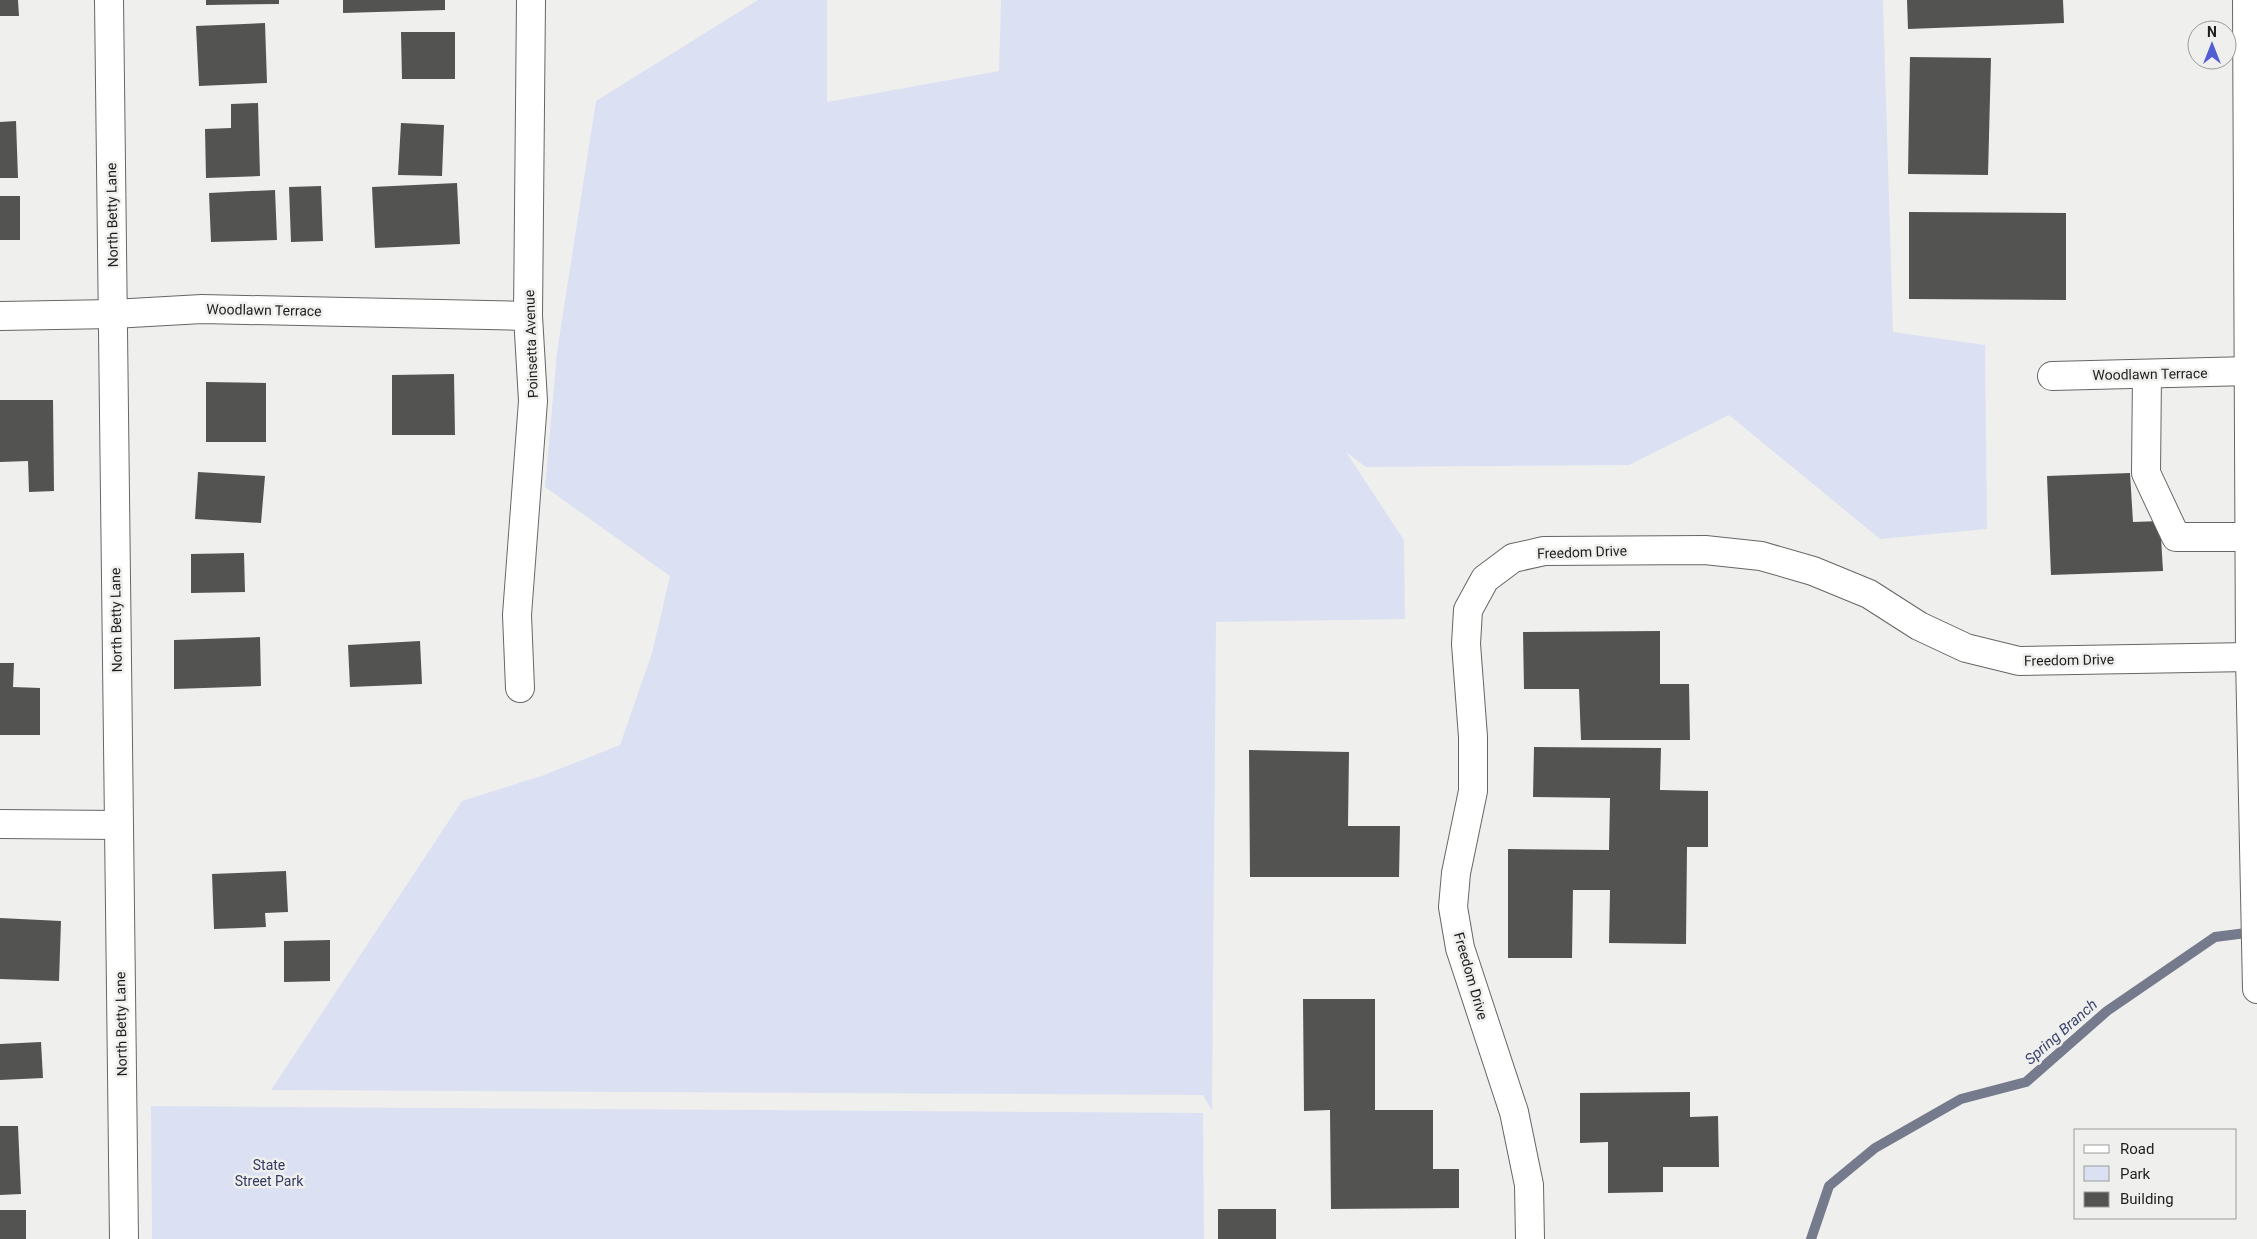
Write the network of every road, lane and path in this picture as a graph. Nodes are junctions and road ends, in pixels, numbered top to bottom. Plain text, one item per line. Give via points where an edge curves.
1 (109, 0) edge
2 (531, 0) edge
3 (2247, 0) edge
4 (2253, 281) edge
5 (113, 314) junction
6 (0, 316) edge
7 (528, 316) junction
8 (2249, 371) junction
9 (2146, 374) junction
10 (2052, 376) dead end
11 (2250, 537) junction
12 (2250, 657) junction
13 (520, 688) dead end
14 (0, 824) edge
15 (118, 825) junction
16 (2257, 970) edge
17 (2257, 989) edge
18 (124, 1239) edge
19 (1530, 1239) edge

1 - 5 street, North Betty Lane
2 - 7 street, Poinsetta Avenue
3 - 4 street
4 - 8 street
5 - 6 street, Woodlawn Terrace
5 - 7 street, Woodlawn Terrace via 202,309
5 - 15 street, North Betty Lane
7 - 13 street, Poinsetta Avenue via 533,400 517,615
8 - 9 street, Woodlawn Terrace
8 - 11 street
9 - 10 street, Woodlawn Terrace
9 - 11 street via 2146,473 2176,537
11 - 12 street
12 - 16 street
12 - 19 street, Freedom Drive via 2019,661 1966,648 1919,626 1869,594 1813,571 1761,556 1705,550 1544,551 1513,558 1485,579 1468,610 1466,644 1472,791 1456,873 1453,907 1460,948 1514,1112 1529,1186
14 - 15 street
15 - 18 street, North Betty Lane
16 - 17 street

